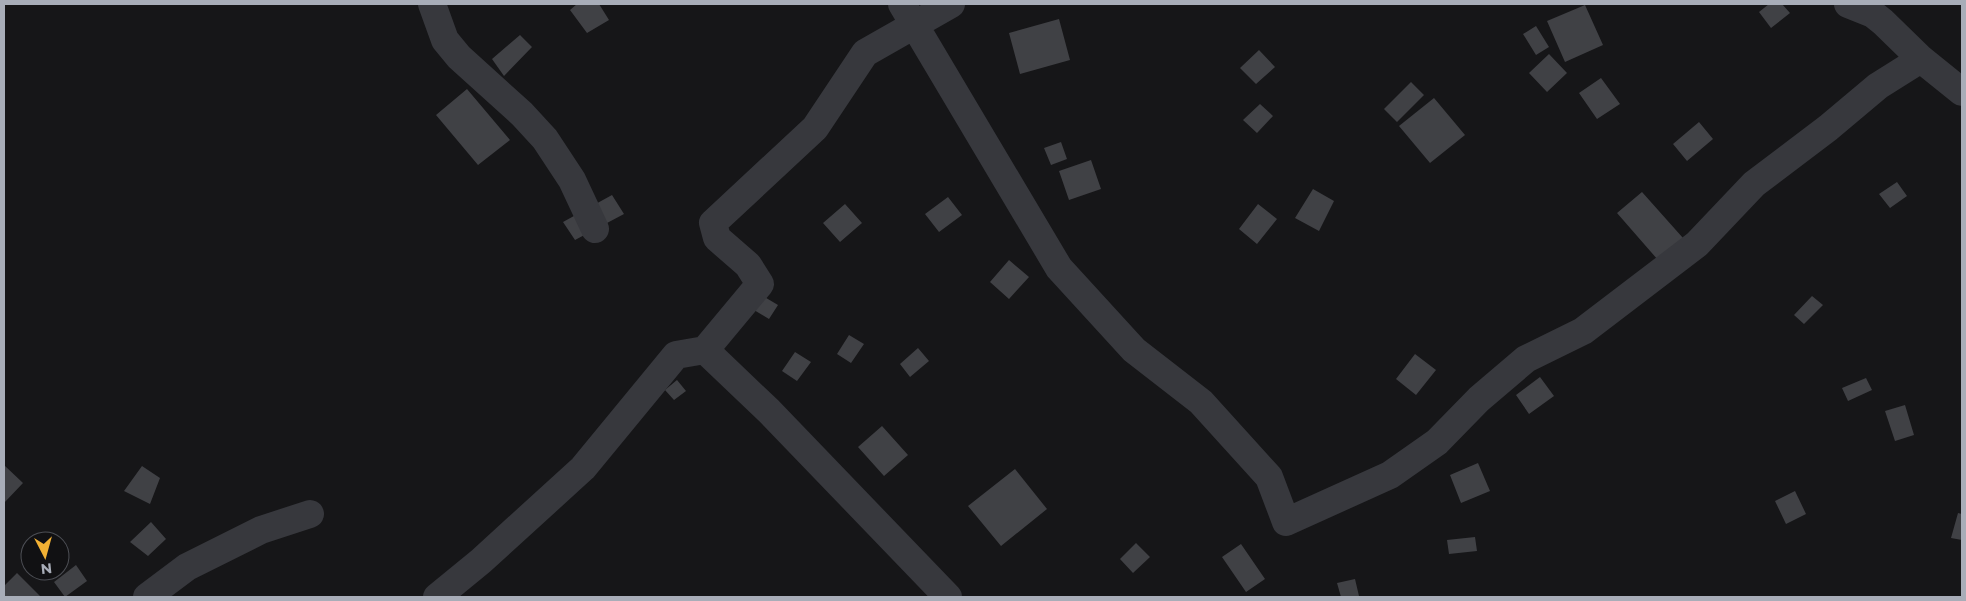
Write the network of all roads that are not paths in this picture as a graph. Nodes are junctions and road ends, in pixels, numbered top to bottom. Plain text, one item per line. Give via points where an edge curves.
1 (432, 4) edge
2 (951, 4) edge
3 (1848, 4) edge
4 (908, 14) edge
5 (1921, 59) junction
6 (1962, 92) edge
7 (595, 229) dead end
8 (705, 350) junction
9 (310, 514) dead end
10 (146, 597) edge
11 (437, 597) edge
12 (948, 597) edge

1 - 7 street via 449,45 545,140 572,180
2 - 4 street
3 - 5 street via 1872,14
4 - 5 street via 1059,268 1134,350 1201,402 1269,477 1286,522 1390,475 1437,442 1479,399 1526,359 1583,331 1696,244 1754,184 1878,86
4 - 8 street via 865,53 814,128 713,223 717,238 748,265 760,284
5 - 6 street
8 - 11 street via 676,355 583,468
8 - 12 street via 769,411
9 - 10 street via 262,530 187,567

